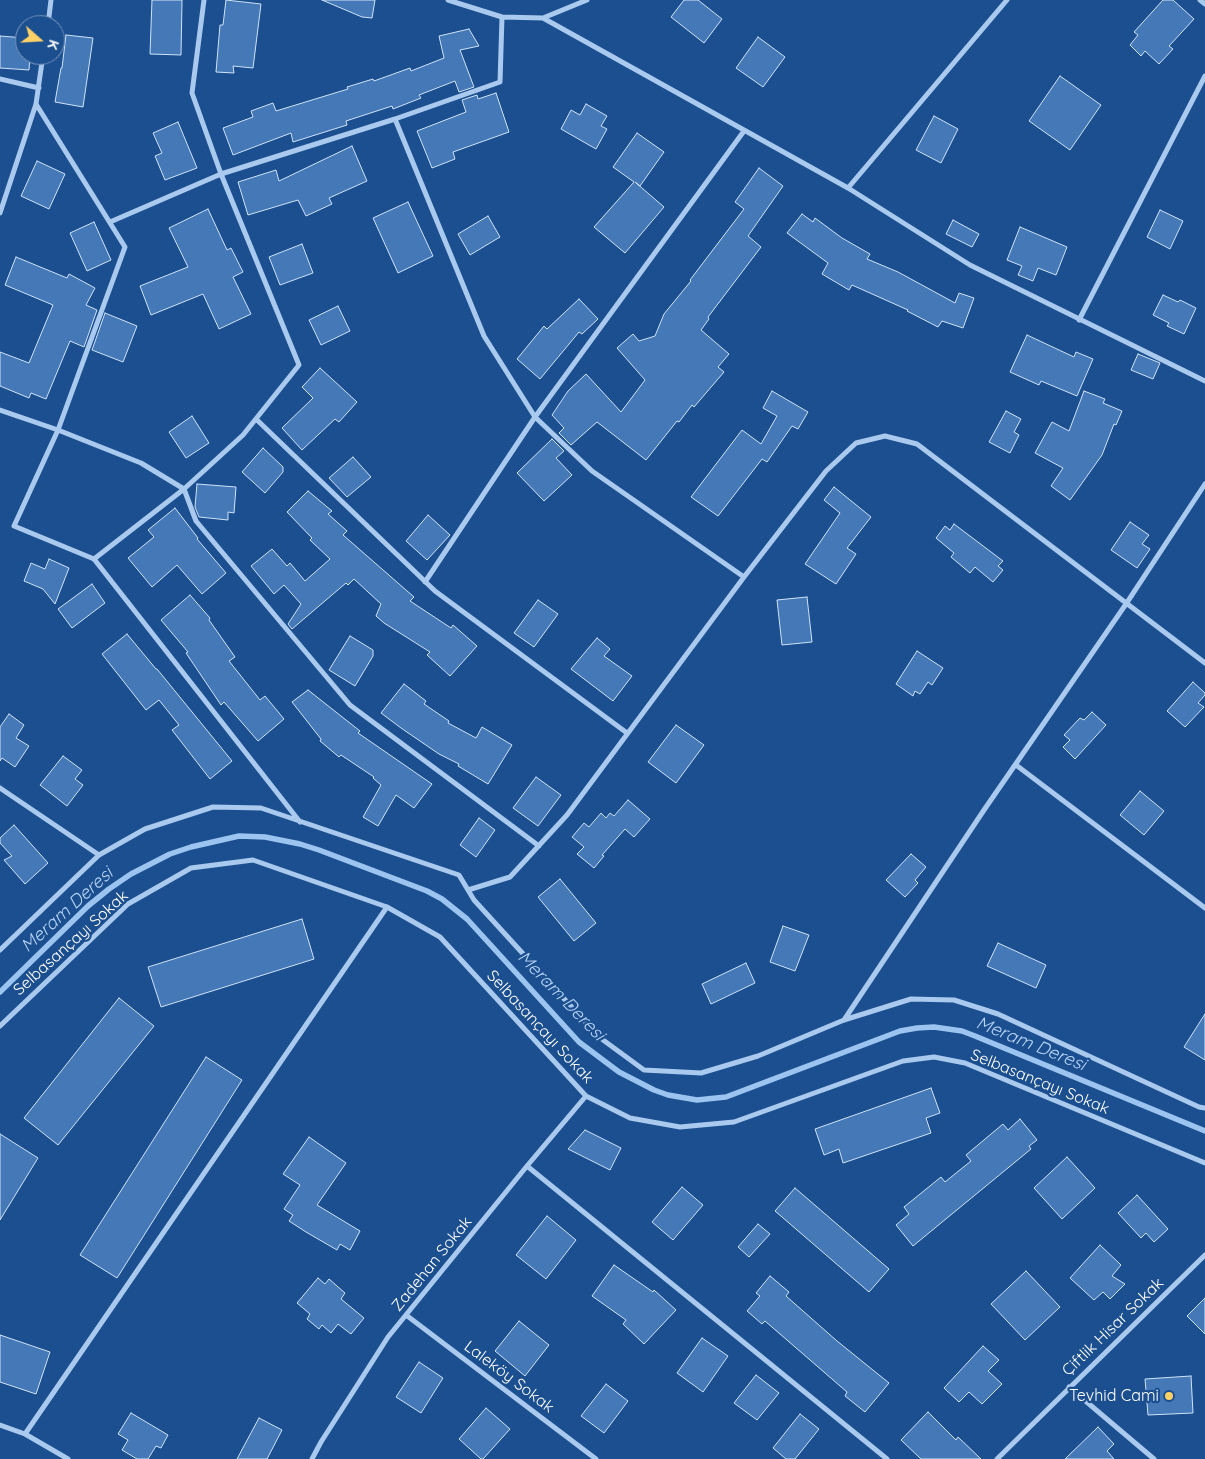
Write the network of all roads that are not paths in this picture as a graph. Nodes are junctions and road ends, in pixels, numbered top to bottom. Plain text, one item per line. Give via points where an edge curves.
1 (51, 0) edge
2 (204, 0) edge
3 (448, 0) edge
4 (586, 0) edge
5 (1200, 0) edge
6 (1005, 1) edge
7 (1205, 4) edge
8 (49, 15) edge
9 (502, 17) junction
10 (543, 18) junction
11 (42, 65) edge
12 (1205, 76) edge
13 (0, 79) edge
14 (39, 88) junction
15 (36, 104) junction
16 (395, 119) junction
17 (744, 131) junction
18 (221, 174) junction
19 (848, 188) junction
20 (0, 213) edge
21 (110, 222) junction
22 (1079, 320) junction
23 (1205, 380) edge
24 (0, 410) edge
25 (535, 417) junction
26 (256, 419) junction
27 (58, 430) junction
28 (1205, 484) edge
29 (184, 489) junction
30 (94, 559) junction
31 (744, 577) junction
32 (425, 582) junction
33 (1126, 604) junction
34 (1205, 663) edge
35 (628, 734) junction
36 (1016, 765) junction
37 (0, 788) edge
38 (300, 822) junction
39 (539, 846) junction
40 (99, 856) junction
41 (468, 890) junction
42 (387, 907) junction
43 (1205, 908) edge
44 (0, 950) edge
45 (844, 1020) junction
46 (0, 1026) edge
47 (586, 1096) junction
48 (1205, 1108) edge
49 (1205, 1164) edge
50 (527, 1166) junction
51 (1205, 1255) edge
52 (406, 1315) junction
53 (1069, 1387) junction
54 (0, 1425) edge
55 (24, 1434) junction
56 (68, 1459) edge
57 (312, 1459) edge
58 (596, 1459) edge
59 (887, 1459) edge
60 (997, 1459) edge
61 (1154, 1459) edge

1 - 8 street
2 - 18 street via 192,93
3 - 9 street
4 - 10 street
5 - 7 street
6 - 19 street
9 - 10 street
9 - 16 street via 500,82
10 - 17 street
11 - 14 street
12 - 22 street
13 - 14 street
14 - 15 street
15 - 20 street
15 - 21 street
16 - 18 street
16 - 25 street via 484,336
17 - 19 street
17 - 25 street
18 - 21 street
18 - 26 street via 299,365
19 - 22 street via 970,265
21 - 27 street via 125,247
22 - 23 street
24 - 27 street
25 - 31 street via 592,471
25 - 32 street
26 - 29 street via 243,436
26 - 32 street
27 - 29 street via 141,463
27 - 30 street via 14,526
28 - 33 street
29 - 30 street
29 - 39 street via 196,521 350,705
30 - 38 street
31 - 33 street via 826,471 856,443 885,436 917,444
31 - 35 street
32 - 35 street
33 - 34 street
33 - 36 street
35 - 39 street
36 - 43 street
36 - 45 street
37 - 40 street
38 - 40 street via 261,808 213,808 145,829
38 - 41 street via 459,875
39 - 41 street via 510,877
40 - 44 street
41 - 45 street via 599,1037 644,1070 700,1073 758,1056
42 - 46 street, Selbasançayı Sokak via 252,860 191,868 128,904
42 - 47 street, Selbasançayı Sokak via 440,937
42 - 55 street
45 - 48 street via 911,999 954,1000 998,1014
47 - 49 street, Selbasançayı Sokak via 630,1118 680,1127 734,1122 904,1061 934,1057 964,1063
47 - 50 street, Zadehan Sokak
50 - 52 street, Zadehan Sokak
50 - 59 street
51 - 53 street, Çiftlik Hisar Sokak
52 - 57 street, Zadehan Sokak via 388,1337
52 - 58 street, Laleköy Sokak
53 - 60 street, Çiftlik Hisar Sokak
53 - 61 street
54 - 55 street
55 - 56 street

